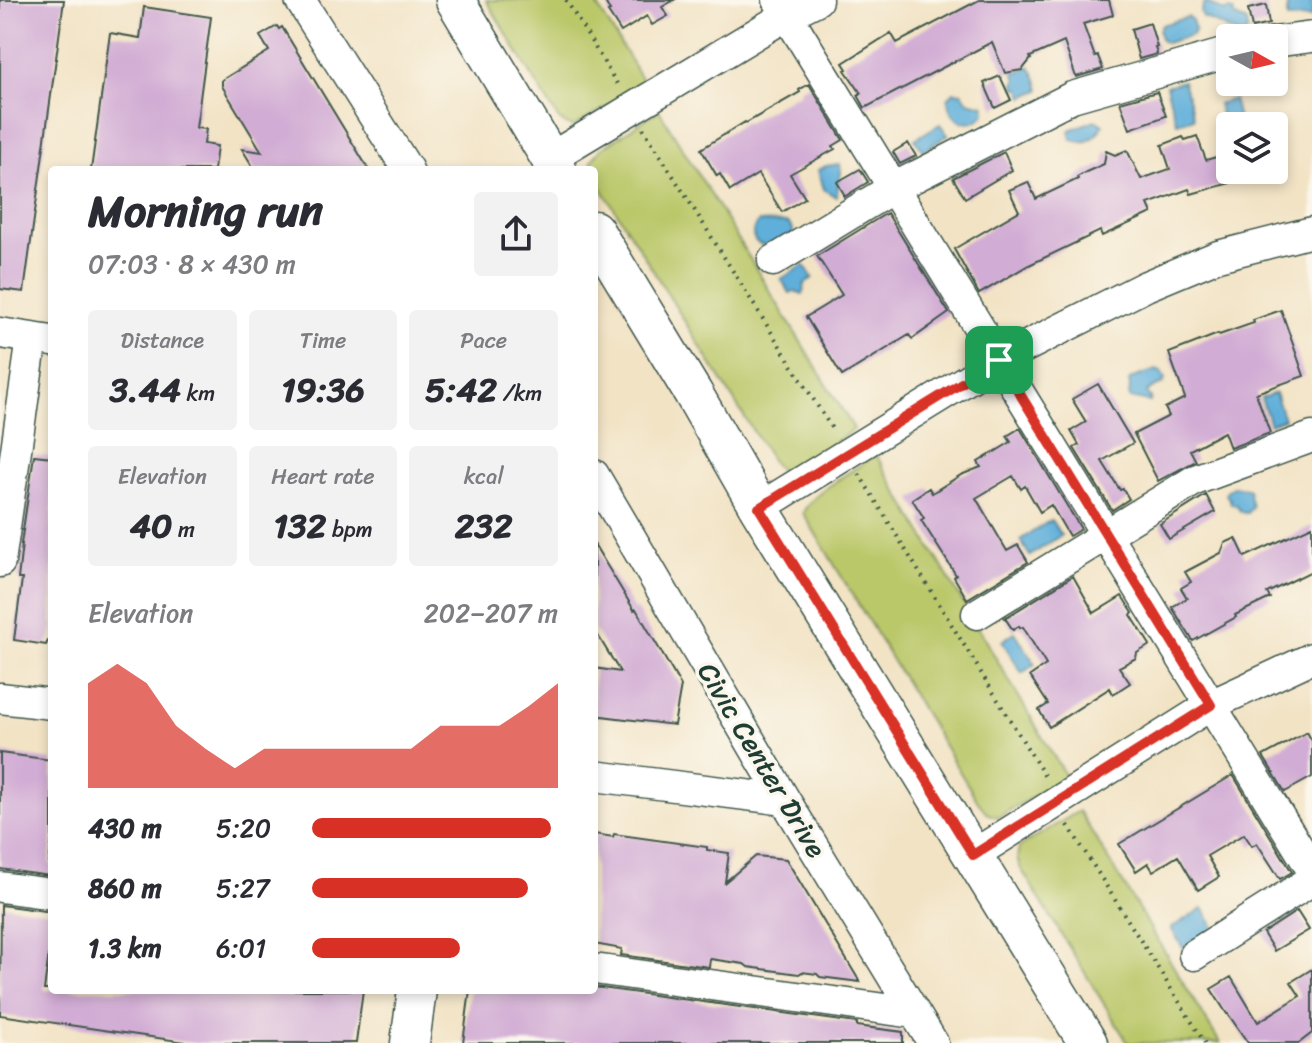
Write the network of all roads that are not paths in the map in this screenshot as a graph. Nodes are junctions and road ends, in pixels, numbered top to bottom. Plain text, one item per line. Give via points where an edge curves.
1 (300, 0) edge
2 (455, 0) edge
3 (817, 0) edge
4 (782, 7) edge
5 (1312, 37) edge
6 (1288, 40) edge
7 (1216, 56) edge
8 (405, 166) edge
9 (547, 166) edge
10 (549, 166) edge
11 (893, 188) junction
12 (1312, 232) edge
13 (598, 236) edge
14 (773, 261) dead end
15 (598, 293) edge
16 (639, 303) junction
17 (0, 333) edge
18 (42, 339) edge
19 (999, 360) junction
20 (1312, 437) edge
21 (598, 482) edge
22 (759, 508) junction
23 (1106, 534) junction
24 (0, 562) edge
25 (977, 614) dead end
26 (1312, 658) edge
27 (0, 698) edge
28 (48, 704) edge
29 (1211, 705) junction
30 (598, 777) edge
31 (785, 800) junction
32 (973, 855) junction
33 (1312, 870) edge
34 (1312, 880) edge
35 (0, 887) edge
36 (48, 893) edge
37 (1194, 955) dead end
38 (598, 970) edge
39 (416, 994) edge
40 (914, 1013) junction
41 (410, 1043) edge
42 (933, 1043) edge
43 (1088, 1043) edge

1 - 8 street
2 - 9 main road
3 - 4 street
4 - 10 street
4 - 11 street
5 - 6 street
7 - 11 street via 1072,97
11 - 14 street
11 - 19 street
12 - 19 street via 1218,256
13 - 16 main road
15 - 16 main road
16 - 22 main road
17 - 18 street
18 - 24 street
19 - 22 street
19 - 23 street
20 - 23 street via 1195,480
21 - 31 street, Civic Center Drive
22 - 32 main road
23 - 25 street
23 - 29 street
26 - 29 street
27 - 28 street
29 - 32 street
29 - 33 street
30 - 31 street
31 - 40 street, Civic Center Drive
32 - 43 main road
34 - 37 street
35 - 36 street
38 - 40 street
39 - 41 main road
40 - 42 street, Civic Center Drive

